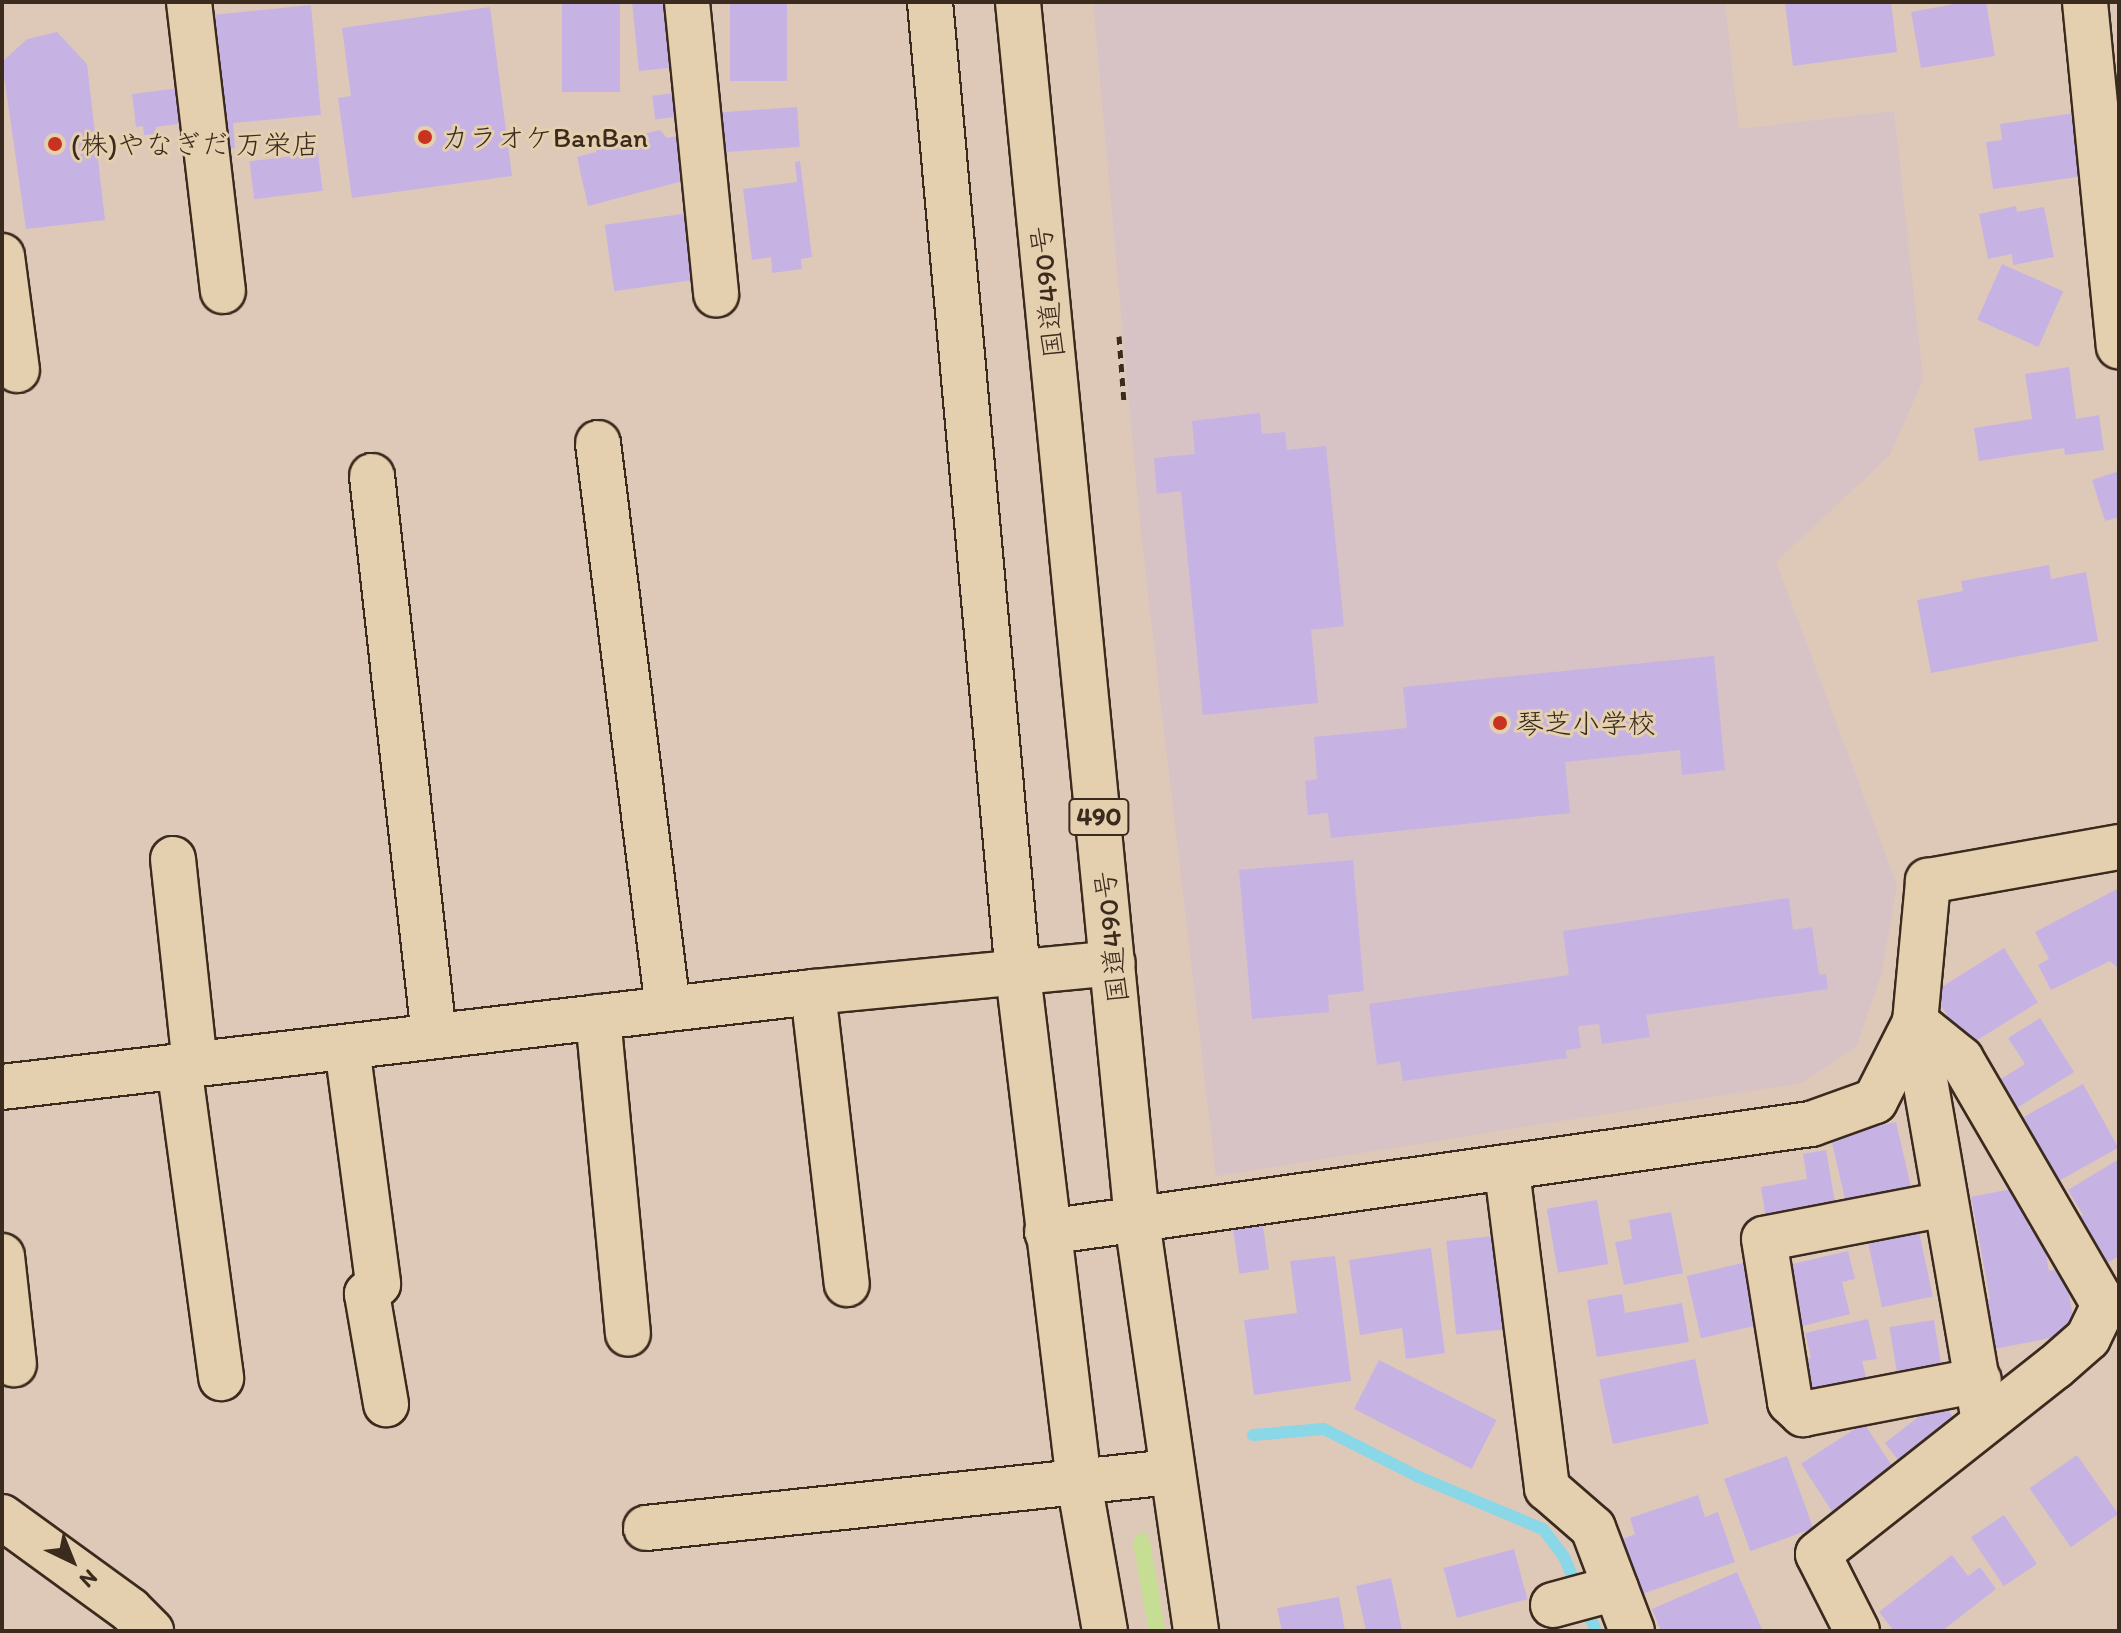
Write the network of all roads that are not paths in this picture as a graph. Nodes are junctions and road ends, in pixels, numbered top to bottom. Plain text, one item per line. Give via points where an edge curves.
1 (189, 2) edge
2 (687, 2) edge
3 (930, 2) edge
4 (1018, 2) edge
5 (2085, 2) edge
6 (2, 256) edge
7 (223, 291) dead end
8 (716, 295) dead end
9 (2119, 346) edge
10 (17, 370) dead end
11 (598, 443) dead end
12 (372, 476) dead end
13 (2119, 847) edge
14 (173, 859) dead end
15 (1113, 963) junction
16 (1018, 974) junction
17 (813, 992) junction
18 (668, 1009) junction
19 (598, 1017) junction
20 (1915, 1022) junction
21 (434, 1036) junction
22 (347, 1047) junction
23 (187, 1066) junction
24 (2, 1087) edge
25 (1507, 1171) junction
26 (1945, 1204) junction
27 (1137, 1221) junction
28 (1047, 1232) junction
29 (2, 1256) edge
30 (847, 1284) dead end
31 (628, 1334) dead end
32 (14, 1364) dead end
33 (221, 1378) dead end
34 (1981, 1400) junction
35 (386, 1404) dead end
36 (1171, 1472) junction
37 (1079, 1482) junction
38 (2, 1517) edge
39 (646, 1528) dead end
40 (1613, 1589) junction
41 (1553, 1605) dead end
42 (132, 1624) edge
43 (1105, 1631) edge
44 (1196, 1631) edge
45 (1632, 1631) edge
46 (1857, 1631) edge

1 - 7 main road
2 - 8 main road
3 - 16 main road
4 - 15 main road, 国道490号 / 490
5 - 9 main road
6 - 10 main road
11 - 18 main road
12 - 21 main road
13 - 20 main road via 1928,881
14 - 23 main road
15 - 16 main road
15 - 27 main road, 国道490号 / 490
16 - 17 main road
16 - 28 main road
17 - 18 main road
17 - 30 main road
18 - 19 main road
19 - 21 main road
19 - 31 main road
20 - 25 main road via 1875,1101 1811,1124
20 - 26 main road
20 - 34 main road via 1961,1059 2104,1305 2088,1338
21 - 22 main road
22 - 23 main road
22 - 35 main road via 378,1284 367,1294
23 - 24 main road
23 - 33 main road
25 - 27 main road
25 - 40 main road via 1547,1488 1593,1528
26 - 34 main road
26 - 34 main road via 1764,1239 1790,1402 1803,1414
27 - 28 main road
27 - 36 main road, 国道490号 / 490
28 - 37 main road
29 - 32 main road
34 - 46 main road via 1818,1554
36 - 37 main road
36 - 44 main road, 国道490号 / 490
37 - 39 main road
37 - 43 main road
38 - 42 main road
40 - 41 main road
40 - 45 main road

